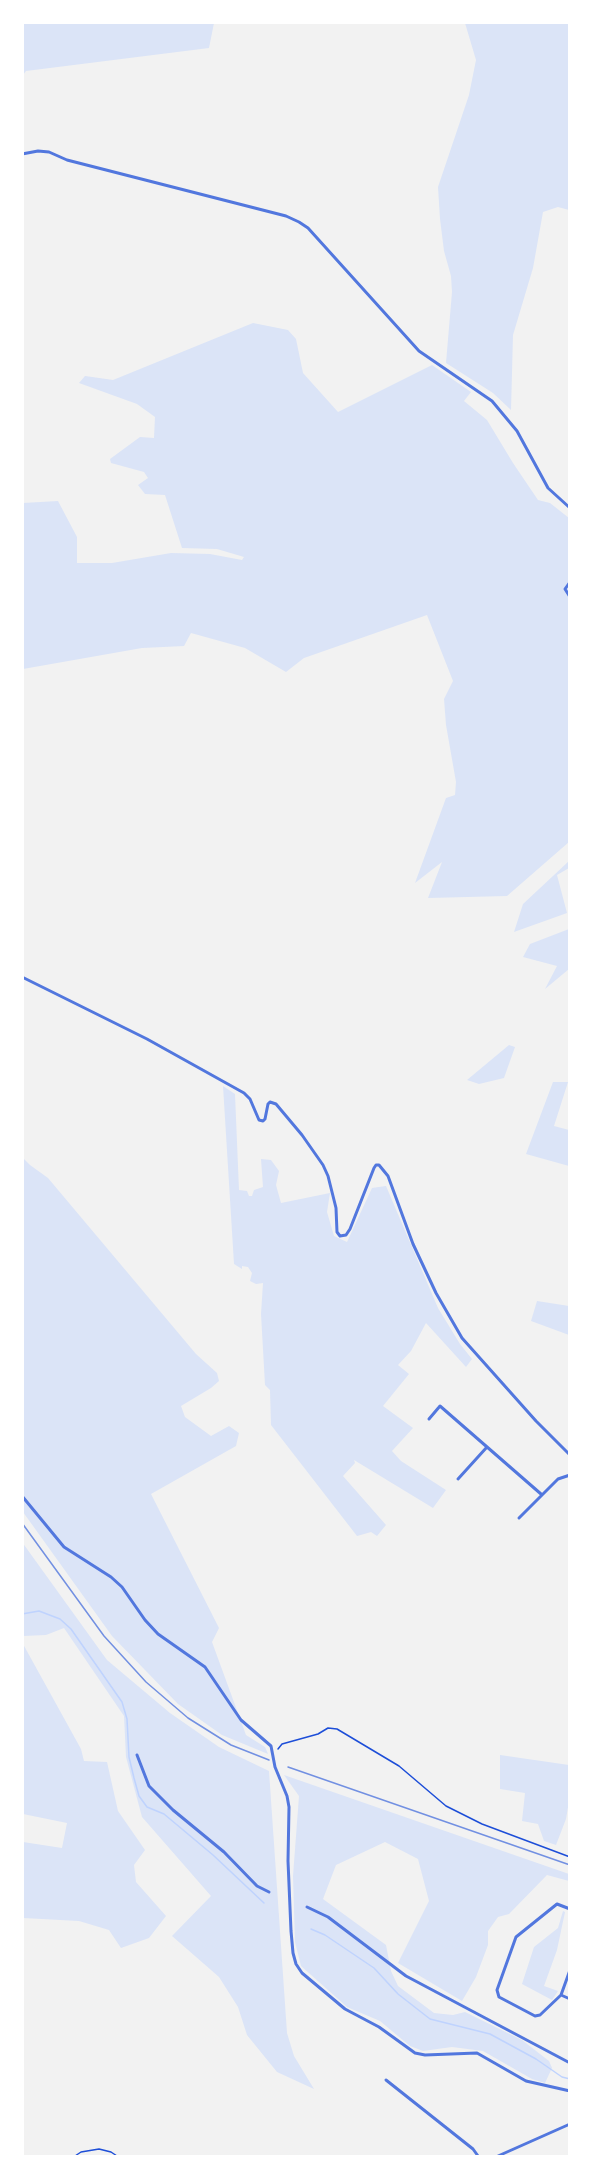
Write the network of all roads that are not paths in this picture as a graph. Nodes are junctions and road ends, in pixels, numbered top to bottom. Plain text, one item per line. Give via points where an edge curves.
1 (22, 154) edge
2 (570, 508) edge
3 (570, 582) edge
4 (570, 597) edge
5 (22, 977) edge
6 (429, 1419) dead end
7 (487, 1447) junction
8 (570, 1455) edge
9 (570, 1475) edge
10 (458, 1479) dead end
11 (541, 1494) junction
12 (22, 1496) edge
13 (519, 1518) dead end
14 (137, 1755) dead end
15 (269, 1892) dead end
16 (307, 1907) dead end
17 (570, 1909) edge
18 (570, 1970) edge
19 (561, 1995) junction
20 (570, 1999) edge
21 (570, 2063) edge
22 (386, 2080) dead end
23 (570, 2091) edge
24 (570, 2124) edge
25 (478, 2157) edge
26 (498, 2157) edge

1 - 2 street via 49,152 299,222 419,351 492,401 517,431 548,488
3 - 4 street via 565,589
5 - 8 street via 244,1093 259,1120 266,1119 270,1102 276,1104 323,1165 340,1236 350,1229 374,1168 379,1165 427,1274 462,1338
6 - 7 street via 440,1406
7 - 10 street
7 - 11 street
9 - 11 street via 558,1479
11 - 13 street
12 - 23 street via 64,1548 111,1577 158,1634 206,1667 241,1720 271,1746 289,1807 291,1931 293,1953 302,1972 345,2009 415,2053 477,2053 526,2081
14 - 15 street via 149,1786 257,1886
16 - 21 street via 328,1917 406,1976
17 - 19 street via 557,1904 516,1937 497,1990 499,1997 535,2016
18 - 19 street
19 - 20 street
22 - 25 street
24 - 26 street

